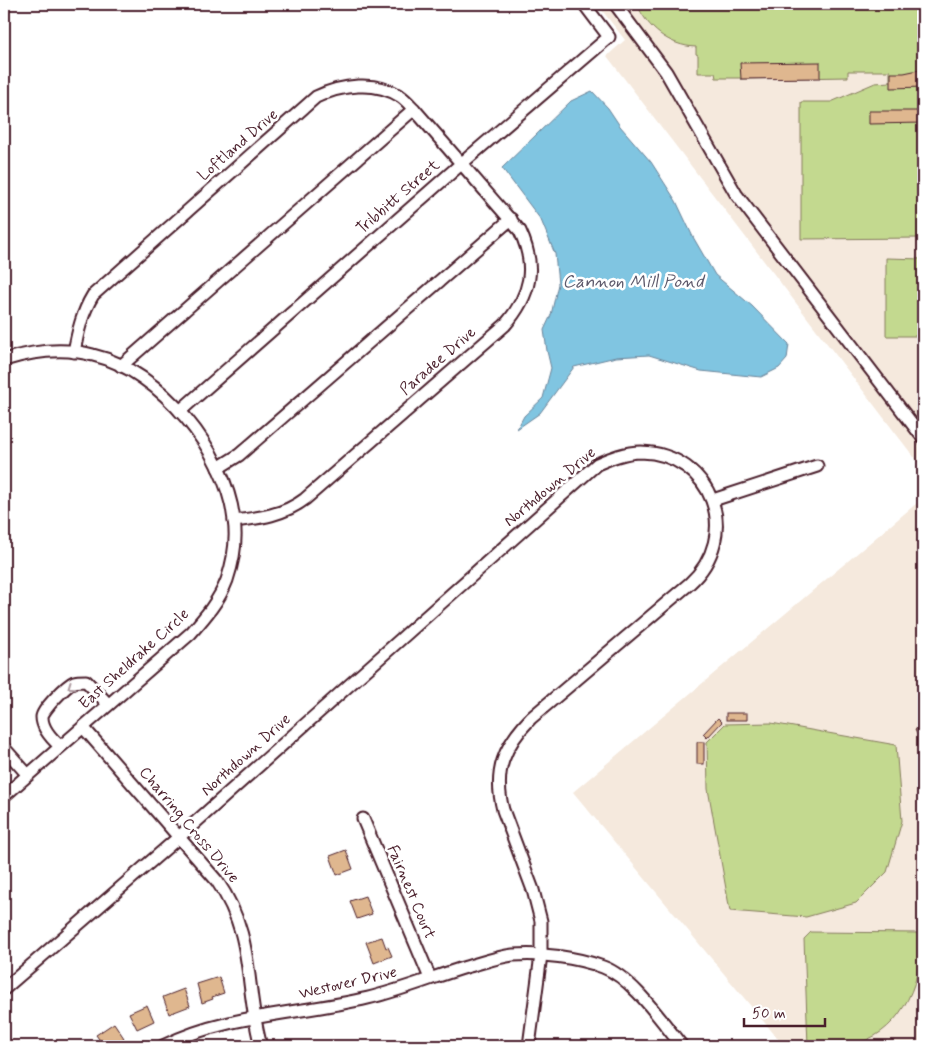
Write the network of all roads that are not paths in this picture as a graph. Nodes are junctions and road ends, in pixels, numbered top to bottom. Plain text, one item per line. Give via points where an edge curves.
1 (584, 4) edge
2 (615, 4) edge
3 (414, 109) junction
4 (461, 164) junction
5 (510, 219) junction
6 (74, 352) junction
7 (4, 360) edge
8 (121, 366) junction
9 (180, 411) junction
10 (923, 438) edge
11 (816, 466) dead end
12 (218, 468) junction
13 (713, 500) junction
14 (234, 521) junction
15 (108, 704) junction
16 (83, 727) junction
17 (60, 746) junction
18 (4, 748) edge
19 (28, 775) junction
20 (4, 796) edge
21 (363, 819) dead end
22 (178, 837) junction
23 (541, 956) junction
24 (430, 978) junction
25 (4, 989) edge
26 (256, 1019) junction
27 (163, 1046) edge
28 (261, 1046) edge
29 (529, 1046) edge
30 (682, 1046) edge

1 - 4 street, Tribbitt Street via 609,36
2 - 10 street via 666,72 736,194
3 - 4 street, Loftland Drive
3 - 6 street, Loftland Drive via 400,96 375,87 345,87 316,97 104,283 85,308
3 - 8 street
4 - 5 street, Paradee Drive
4 - 9 street, Tribbitt Street
5 - 12 street via 247,449
5 - 14 street, Paradee Drive via 525,241 530,269 523,300 505,325 297,505 279,514
6 - 7 street, East Sheldrake Circle via 40,351
6 - 8 street, East Sheldrake Circle via 94,355
8 - 9 street, East Sheldrake Circle via 147,382
9 - 12 street, East Sheldrake Circle
11 - 13 street
12 - 14 street, East Sheldrake Circle via 230,499
13 - 22 street, Northdown Drive via 688,469 671,458 639,452 616,455 597,464
13 - 23 street, Northdown Drive via 717,531 715,545 704,568 531,718 510,742 505,755 499,783 500,797 538,907
14 - 15 street, East Sheldrake Circle via 232,561 226,581 207,615 191,633
15 - 16 street, East Sheldrake Circle
15 -> 17 street via 86,681 73,682 42,715 48,732
16 - 17 street, East Sheldrake Circle
16 - 22 street, Charring Cross Drive
17 - 19 street, East Sheldrake Circle
18 - 19 street
19 - 20 street, East Sheldrake Circle
21 - 24 street, Fairnest Court
22 - 25 street, Northdown Drive
22 - 26 street, Charring Cross Drive via 217,881 236,912 245,945
23 - 24 street, Westover Drive via 498,958
23 - 29 street, Northdown Drive
23 - 30 street, Westover Drive via 591,963 618,974
24 - 26 street, Westover Drive via 368,998
26 - 27 street, Westover Drive via 204,1030
26 - 28 street, Charring Cross Drive

